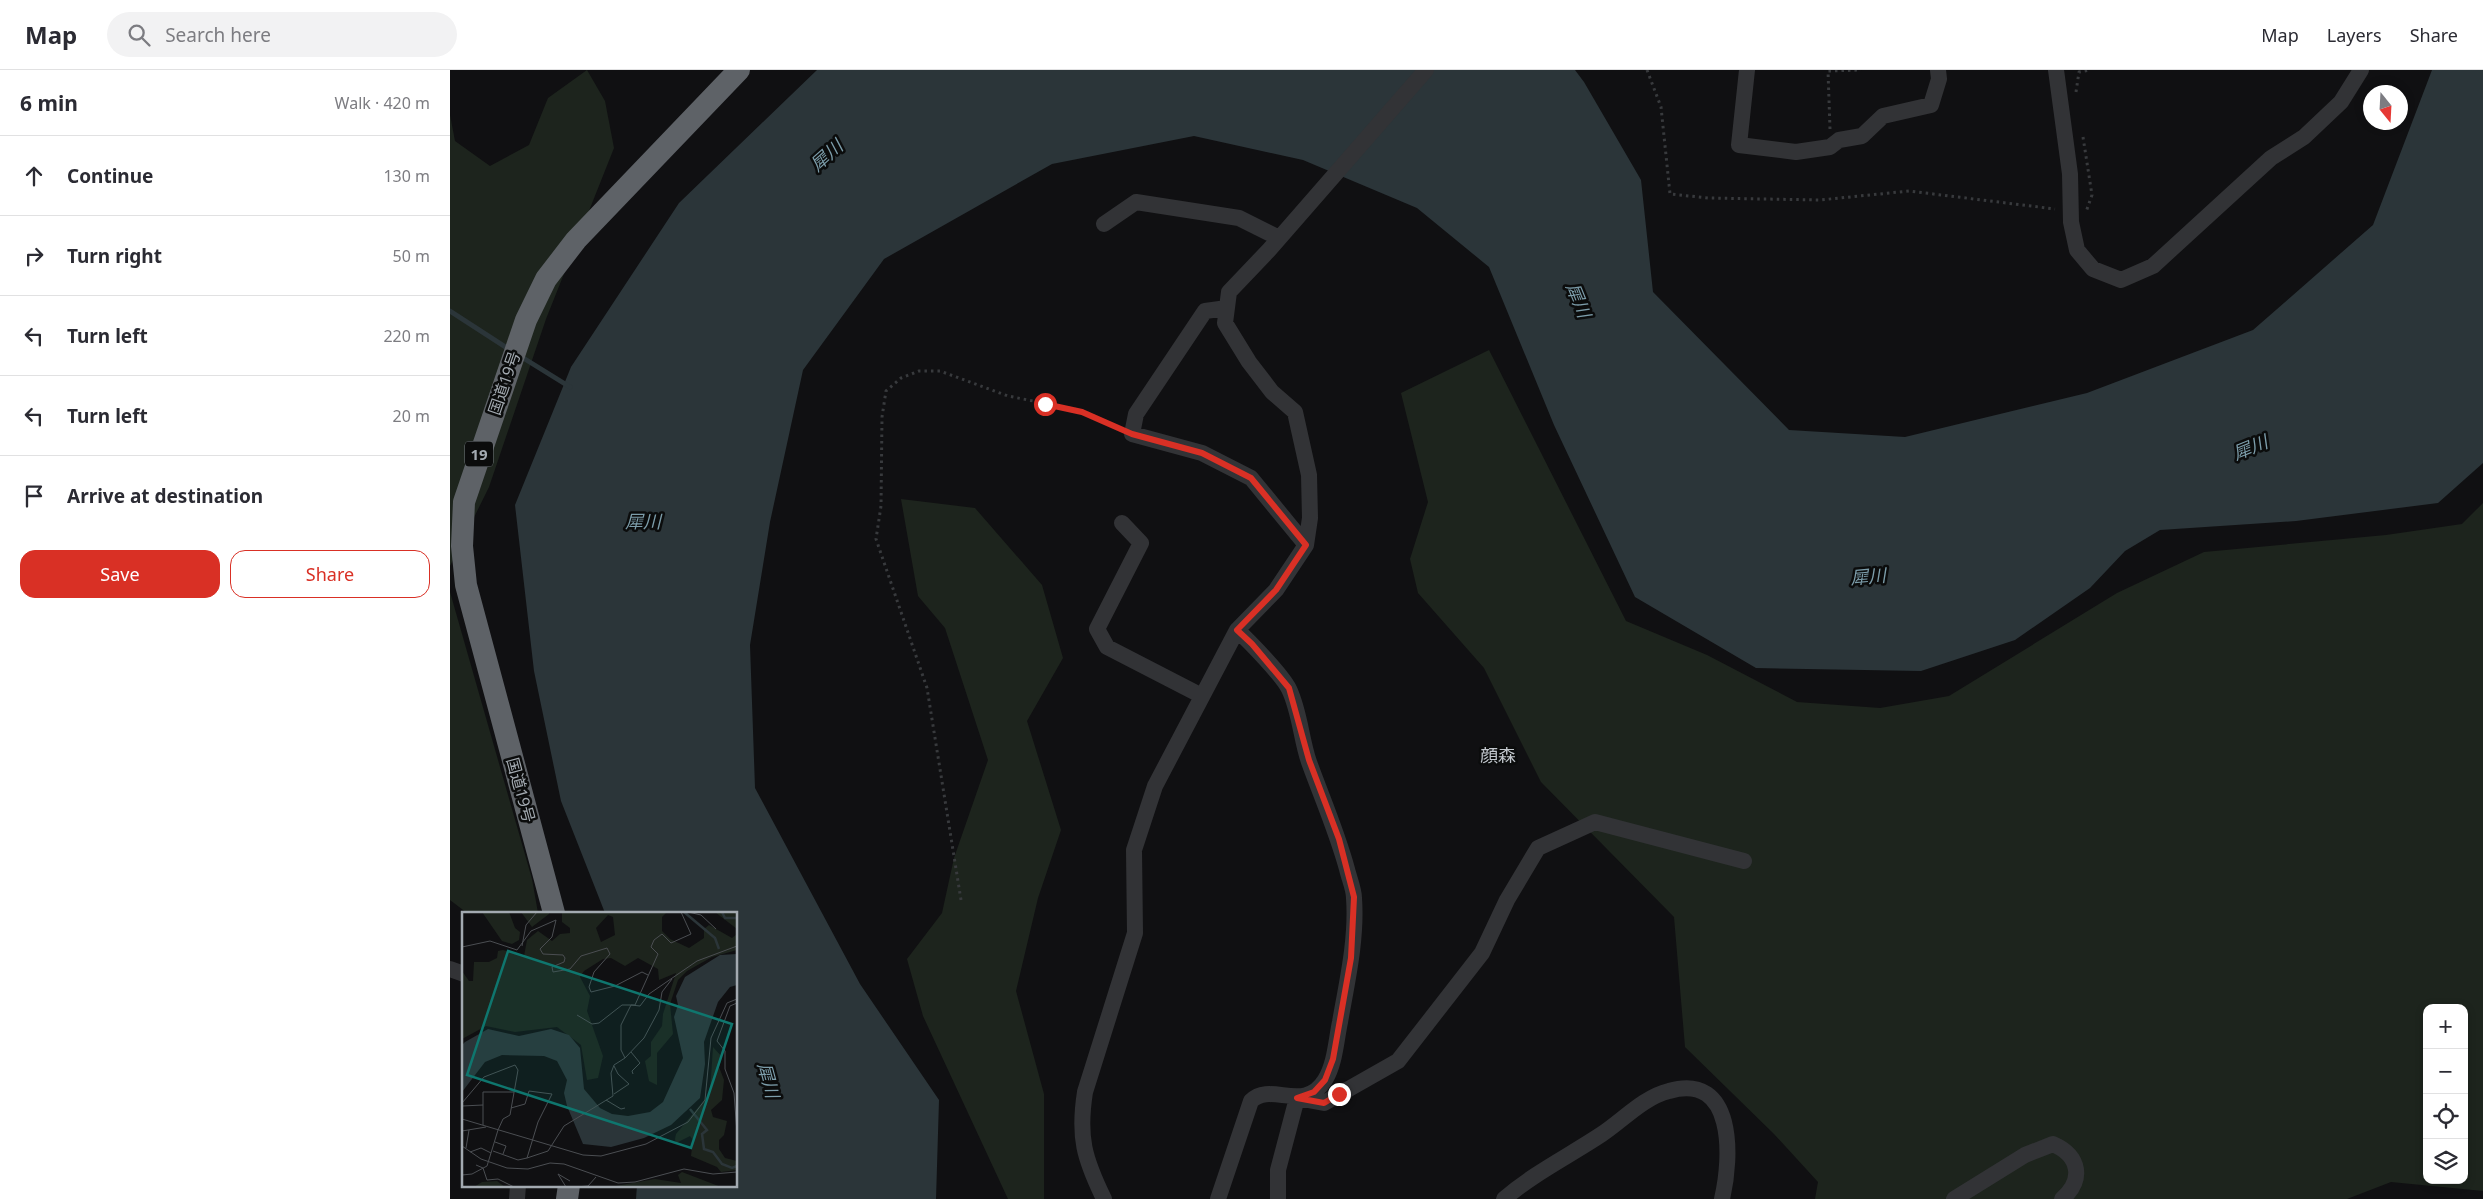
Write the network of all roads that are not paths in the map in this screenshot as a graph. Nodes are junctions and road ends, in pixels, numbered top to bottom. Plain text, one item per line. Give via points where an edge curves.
1 (739, 70) edge
2 (1426, 70) edge
3 (1746, 70) edge
4 (1938, 70) edge
5 (2056, 70) edge
6 (2361, 70) edge
7 (1104, 224) dead end
8 (1279, 238) junction
9 (1227, 308) junction
10 (1122, 523) dead end
11 (1306, 545) junction
12 (1237, 630) junction
13 (1202, 696) junction
14 (1744, 861) dead end
15 (554, 912) edge
16 (450, 969) edge
17 (462, 973) edge
18 (1297, 1098) junction
19 (518, 1186) edge
20 (568, 1186) edge
21 (517, 1199) edge
22 (568, 1199) edge
23 (1104, 1199) edge
24 (1218, 1199) edge
25 (1278, 1199) edge
26 (1504, 1199) edge
27 (1722, 1199) edge
28 (1954, 1199) edge
29 (2062, 1199) edge

1 - 15 highway, 国道19号 / 19 via 576,240 546,279 526,320 464,502 462,546 466,585
2 - 8 street
3 - 4 street via 1739,145 1796,152 1830,147 1839,140 1862,136 1883,116 1931,106 1939,79
5 - 6 street via 2077,250 2093,269 2121,280 2154,266 2271,158 2304,137 2341,102
7 - 8 street via 1136,202 1239,218
8 - 9 street via 1229,292
9 - 11 street via 1225,323 1249,362 1272,392 1295,412 1309,475 1310,518
9 - 11 street via 1205,312 1136,414 1132,434 1202,453 1251,478
10 - 13 street via 1142,543 1097,629 1106,647
11 - 12 street via 1276,590
12 - 13 street
12 - 18 street via 1289,688 1309,760 1339,839 1354,897 1351,958 1333,1059 1325,1080 1314,1092
13 - 23 street via 1155,786 1134,850 1134,933 1085,1092 1081,1116 1083,1149
14 - 18 street via 1595,822 1538,848 1507,900 1482,953 1398,1061 1324,1103
16 - 17 street
18 - 24 street via 1266,1094 1257,1095 1251,1101
18 - 25 street via 1278,1170
19 - 21 street
20 - 22 highway
26 - 27 street via 1535,1175 1603,1134 1648,1100 1668,1091 1694,1087 1707,1092 1724,1122 1727,1151
28 - 29 street via 2025,1155 2054,1144 2066,1150 2074,1163 2077,1178 2073,1189

